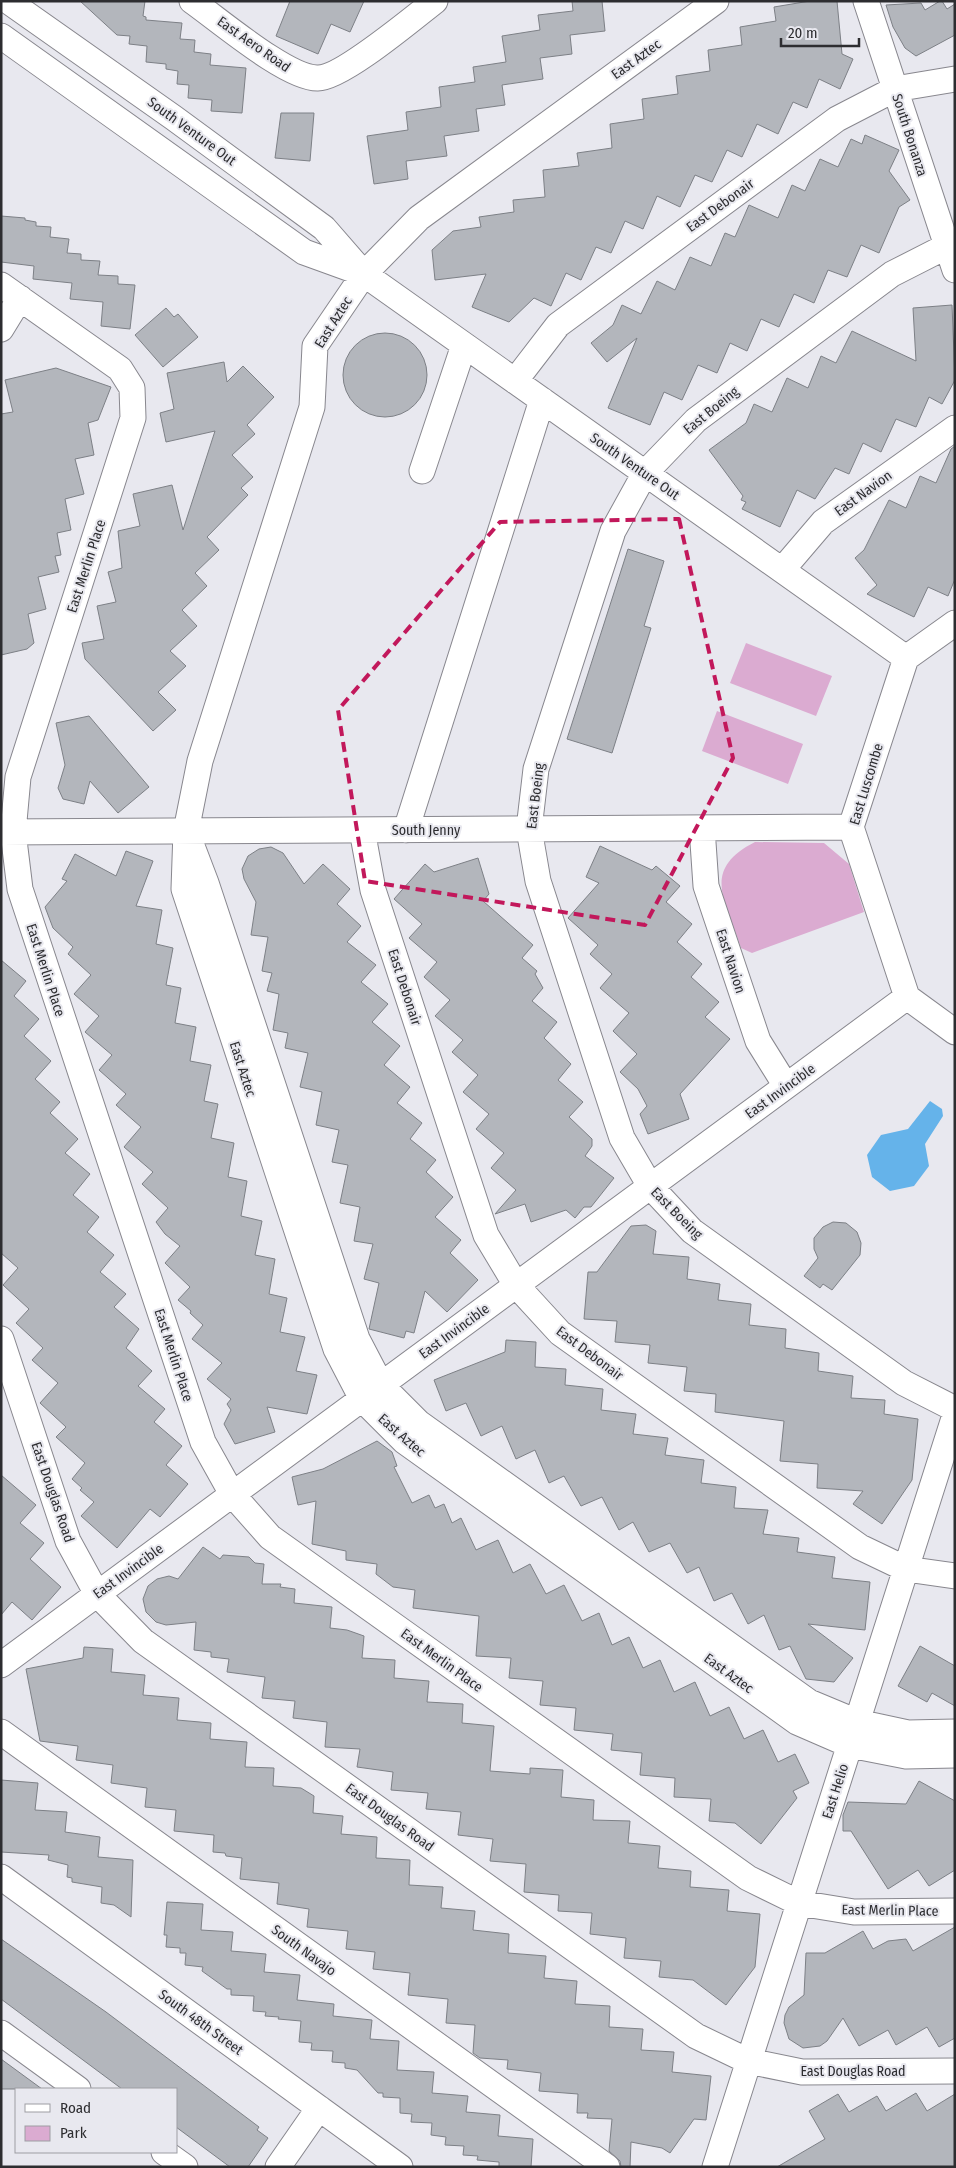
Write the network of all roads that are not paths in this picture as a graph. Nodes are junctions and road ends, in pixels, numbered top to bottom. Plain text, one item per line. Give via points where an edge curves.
1 (8, 1) edge
2 (192, 1) edge
3 (435, 1) edge
4 (716, 1) edge
5 (866, 1) edge
6 (28, 16) junction
7 (5, 39) edge
8 (76, 48) junction
9 (40, 64) junction
10 (955, 79) edge
11 (895, 89) junction
12 (225, 155) junction
13 (220, 193) junction
14 (951, 245) edge
15 (955, 270) edge
16 (364, 274) junction
17 (11, 291) edge
18 (1, 329) edge
19 (464, 344) junction
20 (515, 381) junction
21 (542, 400) junction
22 (955, 428) edge
23 (422, 470) dead end
24 (645, 473) junction
25 (782, 570) junction
26 (955, 623) edge
27 (906, 658) junction
28 (851, 827) junction
29 (702, 828) junction
30 (529, 829) junction
31 (362, 830) junction
32 (406, 830) junction
33 (186, 831) junction
34 (7, 832) edge
35 (907, 997) junction
36 (955, 1032) edge
37 (786, 1086) junction
38 (650, 1186) junction
39 (516, 1285) junction
40 (1, 1339) edge
41 (372, 1392) junction
42 (955, 1408) edge
43 (955, 1415) edge
44 (232, 1494) junction
45 (906, 1569) junction
46 (955, 1576) edge
47 (97, 1594) junction
48 (1, 1665) edge
49 (1, 1732) edge
50 (955, 1732) edge
51 (853, 1734) junction
52 (955, 1756) edge
53 (1, 1877) edge
54 (799, 1903) junction
55 (955, 1911) edge
56 (1, 2033) edge
57 (748, 2062) junction
58 (955, 2071) edge
59 (77, 2088) edge
60 (320, 2108) junction
61 (165, 2153) edge
62 (185, 2167) edge
63 (278, 2167) edge
64 (400, 2167) edge
65 (607, 2167) edge
66 (715, 2167) edge

1 - 6 street, South Venture Out
2 - 3 street, East Aero Road via 285,68 303,76 319,78 339,72
4 - 16 street, East Aztec via 419,218
5 - 11 street, South Bonanza
6 - 7 street
6 - 8 street, South Venture Out
7 - 9 street, South Venture Out
8 - 9 street
8 - 12 street, South Venture Out
9 - 13 street, South Venture Out
10 - 11 street, East Debonair
11 - 14 street, South Bonanza
11 - 20 street, East Debonair via 837,119 558,325
12 - 13 street
12 - 16 street, South Venture Out via 324,228
13 - 16 street, South Venture Out via 304,252
14 - 15 street, South Bonanza
14 - 24 street, East Boeing via 892,274 696,420
16 - 19 street, South Venture Out
16 - 33 street, East Aztec via 315,346 312,407 200,761
17 - 18 street
17 - 34 street, East Merlin Place via 120,369 132,388 133,418 18,778
19 - 20 street, South Venture Out
19 - 23 street
20 - 21 street, South Venture Out
21 - 24 street, South Venture Out
21 - 32 street
22 - 25 street, East Navion via 823,522
24 - 25 street, South Venture Out
24 - 30 street, East Boeing via 610,540 536,769
25 - 27 street, South Venture Out
26 - 27 street
27 - 28 street, East Luscombe
28 - 29 street, South Jenny
28 - 35 street, East Luscombe
29 - 30 street, South Jenny
29 - 37 street, East Navion via 706,886 758,1042
30 - 32 street, South Jenny
30 - 38 street, East Boeing via 538,881 619,1129
31 - 32 street, South Jenny
31 - 33 street, South Jenny
31 - 39 street, East Debonair via 373,890 486,1236
33 - 34 street, South Jenny
33 - 41 street, East Aztec via 184,889 336,1349
34 - 44 street, East Merlin Place via 20,890 193,1414 203,1442
35 - 36 street
35 - 37 street, East Invincible
37 - 38 street, East Invincible
38 - 39 street, East Invincible
38 - 42 street, East Boeing via 692,1231 904,1382
39 - 41 street, East Invincible
39 - 45 street, East Debonair via 560,1333 860,1547
40 - 47 street, East Douglas Road via 68,1542
41 - 44 street, East Invincible
41 - 51 street, East Aztec
43 - 45 street, East Helio
44 - 47 street, East Invincible
44 - 54 street, East Merlin Place via 270,1537 748,1878
45 - 46 street, East Debonair
45 - 51 street, East Helio
47 - 48 street, East Invincible
47 - 57 street, East Douglas Road via 143,1641 696,2036
49 - 65 street, South Navajo
50 - 51 street, East Aztec
51 - 52 street, East Aztec via 906,1756
51 - 54 street, East Helio
53 - 60 street, South 48th Street
54 - 55 street, East Merlin Place via 854,1912
54 - 57 street, East Helio
56 - 59 street
57 - 58 street, East Douglas Road via 802,2072
57 - 66 street, East Helio
60 - 63 street
60 - 64 street, South 48th Street
61 - 62 street

